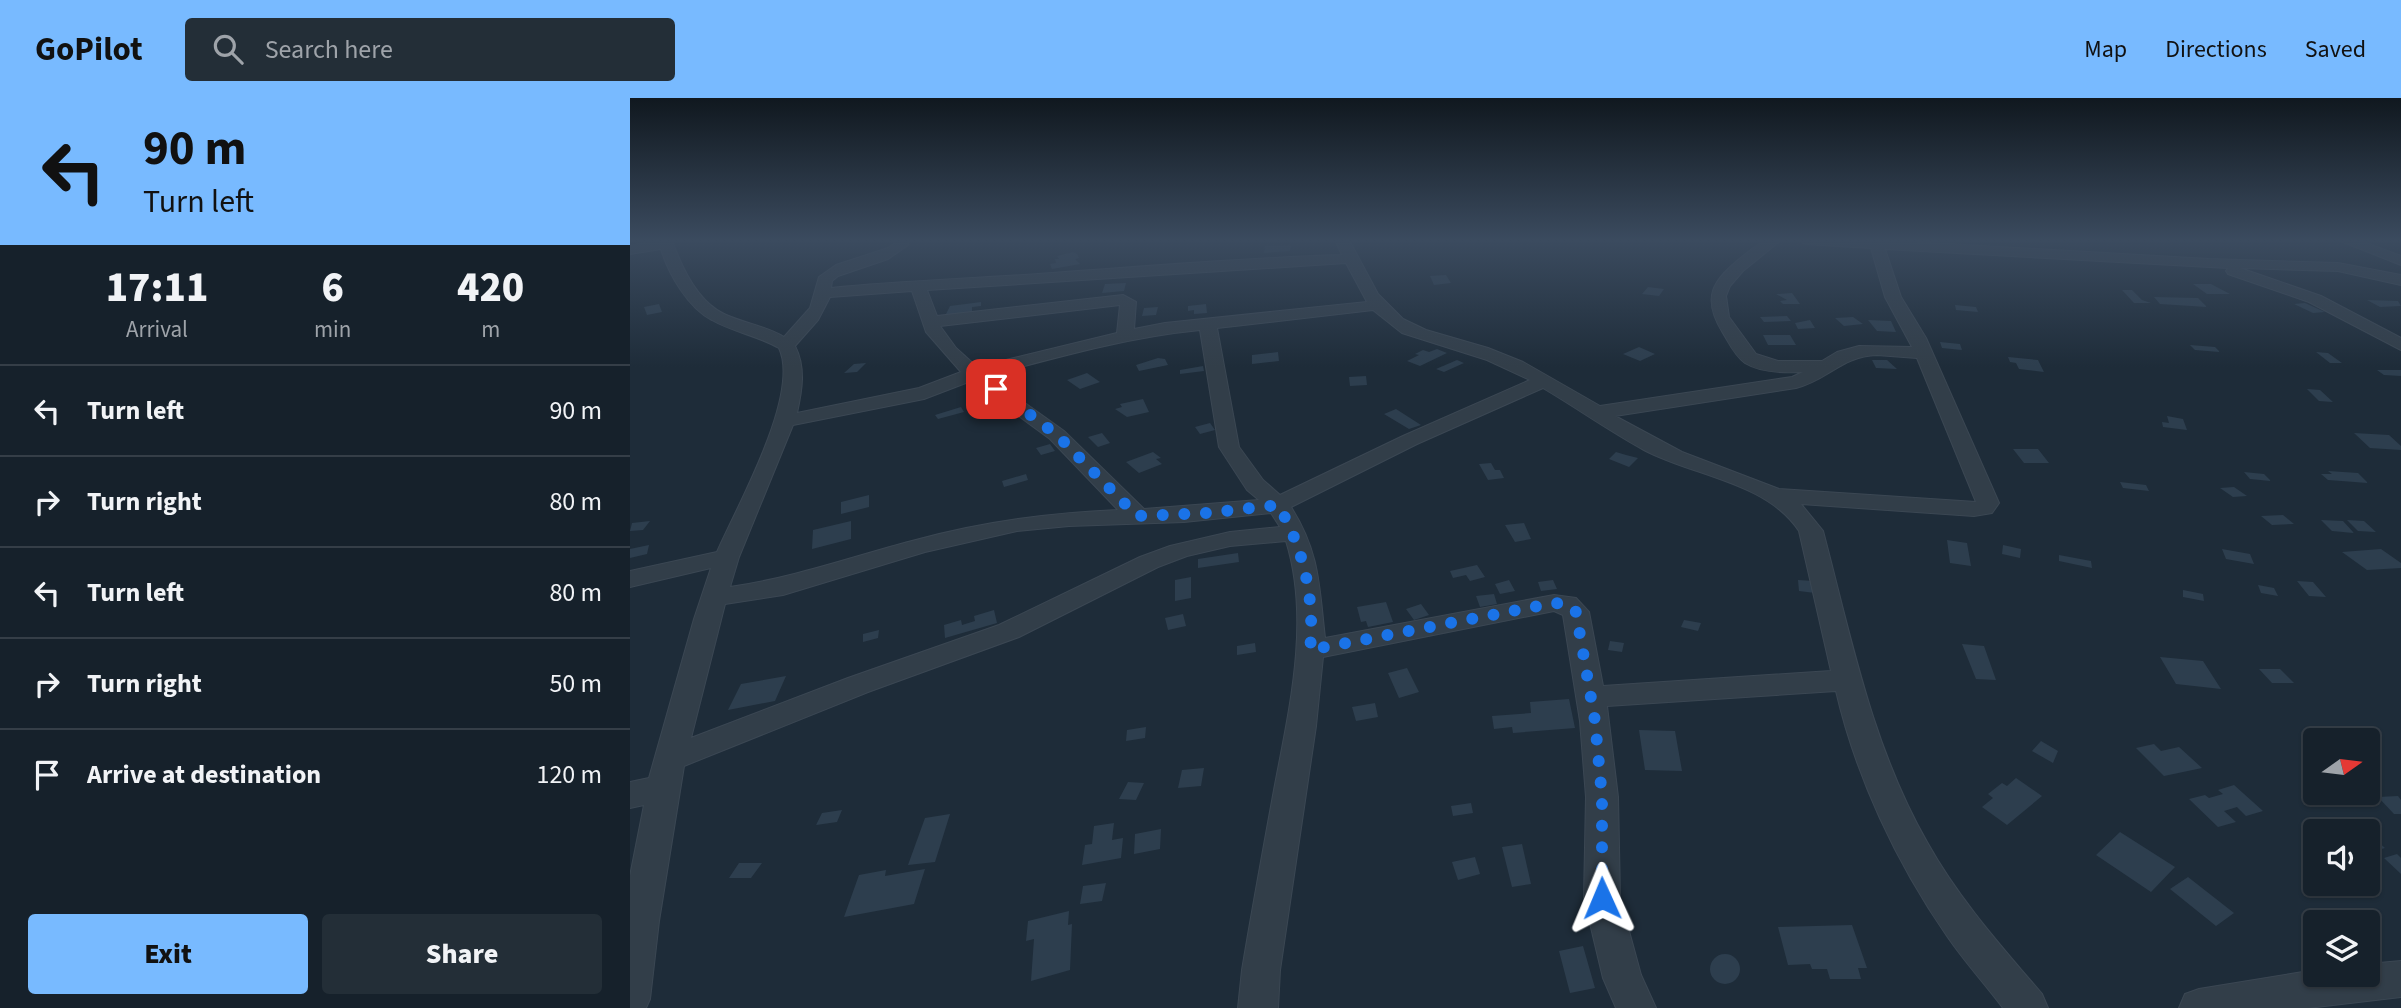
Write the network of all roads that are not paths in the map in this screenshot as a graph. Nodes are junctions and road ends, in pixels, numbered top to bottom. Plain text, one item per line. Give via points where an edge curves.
1 (682, 282) edge
2 (824, 282) edge
3 (972, 282) edge
4 (1366, 282) edge
5 (1726, 282) edge
6 (1889, 282) edge
7 (2266, 282) edge
8 (917, 284) junction
9 (825, 293) junction
10 (1379, 305) junction
11 (930, 322) junction
12 (1208, 324) junction
13 (1125, 336) junction
14 (786, 345) junction
15 (2401, 345) edge
16 (1923, 353) junction
17 (1827, 367) junction
18 (973, 374) junction
19 (1544, 381) junction
20 (1596, 413) junction
21 (785, 421) junction
22 (1773, 495) junction
23 (1278, 505) junction
24 (1137, 516) junction
25 (1295, 533) junction
26 (727, 557) junction
27 (630, 579) edge
28 (714, 597) junction
29 (1310, 650) junction
30 (1847, 680) junction
31 (1592, 697) junction
32 (667, 774) junction
33 (630, 795) edge
34 (2401, 979) edge
35 (630, 999) edge
36 (1258, 1008) edge
37 (1636, 1008) edge
38 (2028, 1008) edge
39 (2199, 1008) edge

1 - 14 street via 715,316
2 - 9 street
3 - 8 street
4 - 10 street
5 - 17 street via 1718,300 1721,318 1752,359 1776,366
6 - 16 street
7 - 15 street via 2315,299
8 - 9 street
8 - 11 street
9 - 14 street via 813,318
10 - 12 street
10 - 19 street via 1405,327 1493,356
11 - 13 street via 1123,300 1128,302
11 - 18 street via 941,342
12 - 13 street
12 - 23 street via 1229,447 1255,485
13 - 18 street
14 - 21 street via 793,383
16 - 17 street via 1864,351 1848,354
16 - 22 street via 1988,503 1984,509
17 - 20 street via 1796,382
18 - 21 street via 924,393
18 - 24 street via 1057,435
19 - 20 street
19 - 23 street
20 - 22 street via 1673,456
21 - 26 street
22 - 30 street via 1793,507 1811,531
23 - 24 street
23 - 25 street
24 - 28 street via 1006,526 919,546 783,587
25 - 29 street via 1308,589
25 - 32 street via 1230,539 1149,562 1009,631 858,685
26 - 27 street
26 - 28 street
28 - 32 street
29 - 31 street via 1567,604 1576,612
29 - 36 street
30 - 31 street
30 - 38 street via 1861,733 1914,852 1960,924
31 - 37 street via 1602,797 1602,898 1622,978
32 - 33 street
32 - 35 street
34 - 39 street via 2285,992

